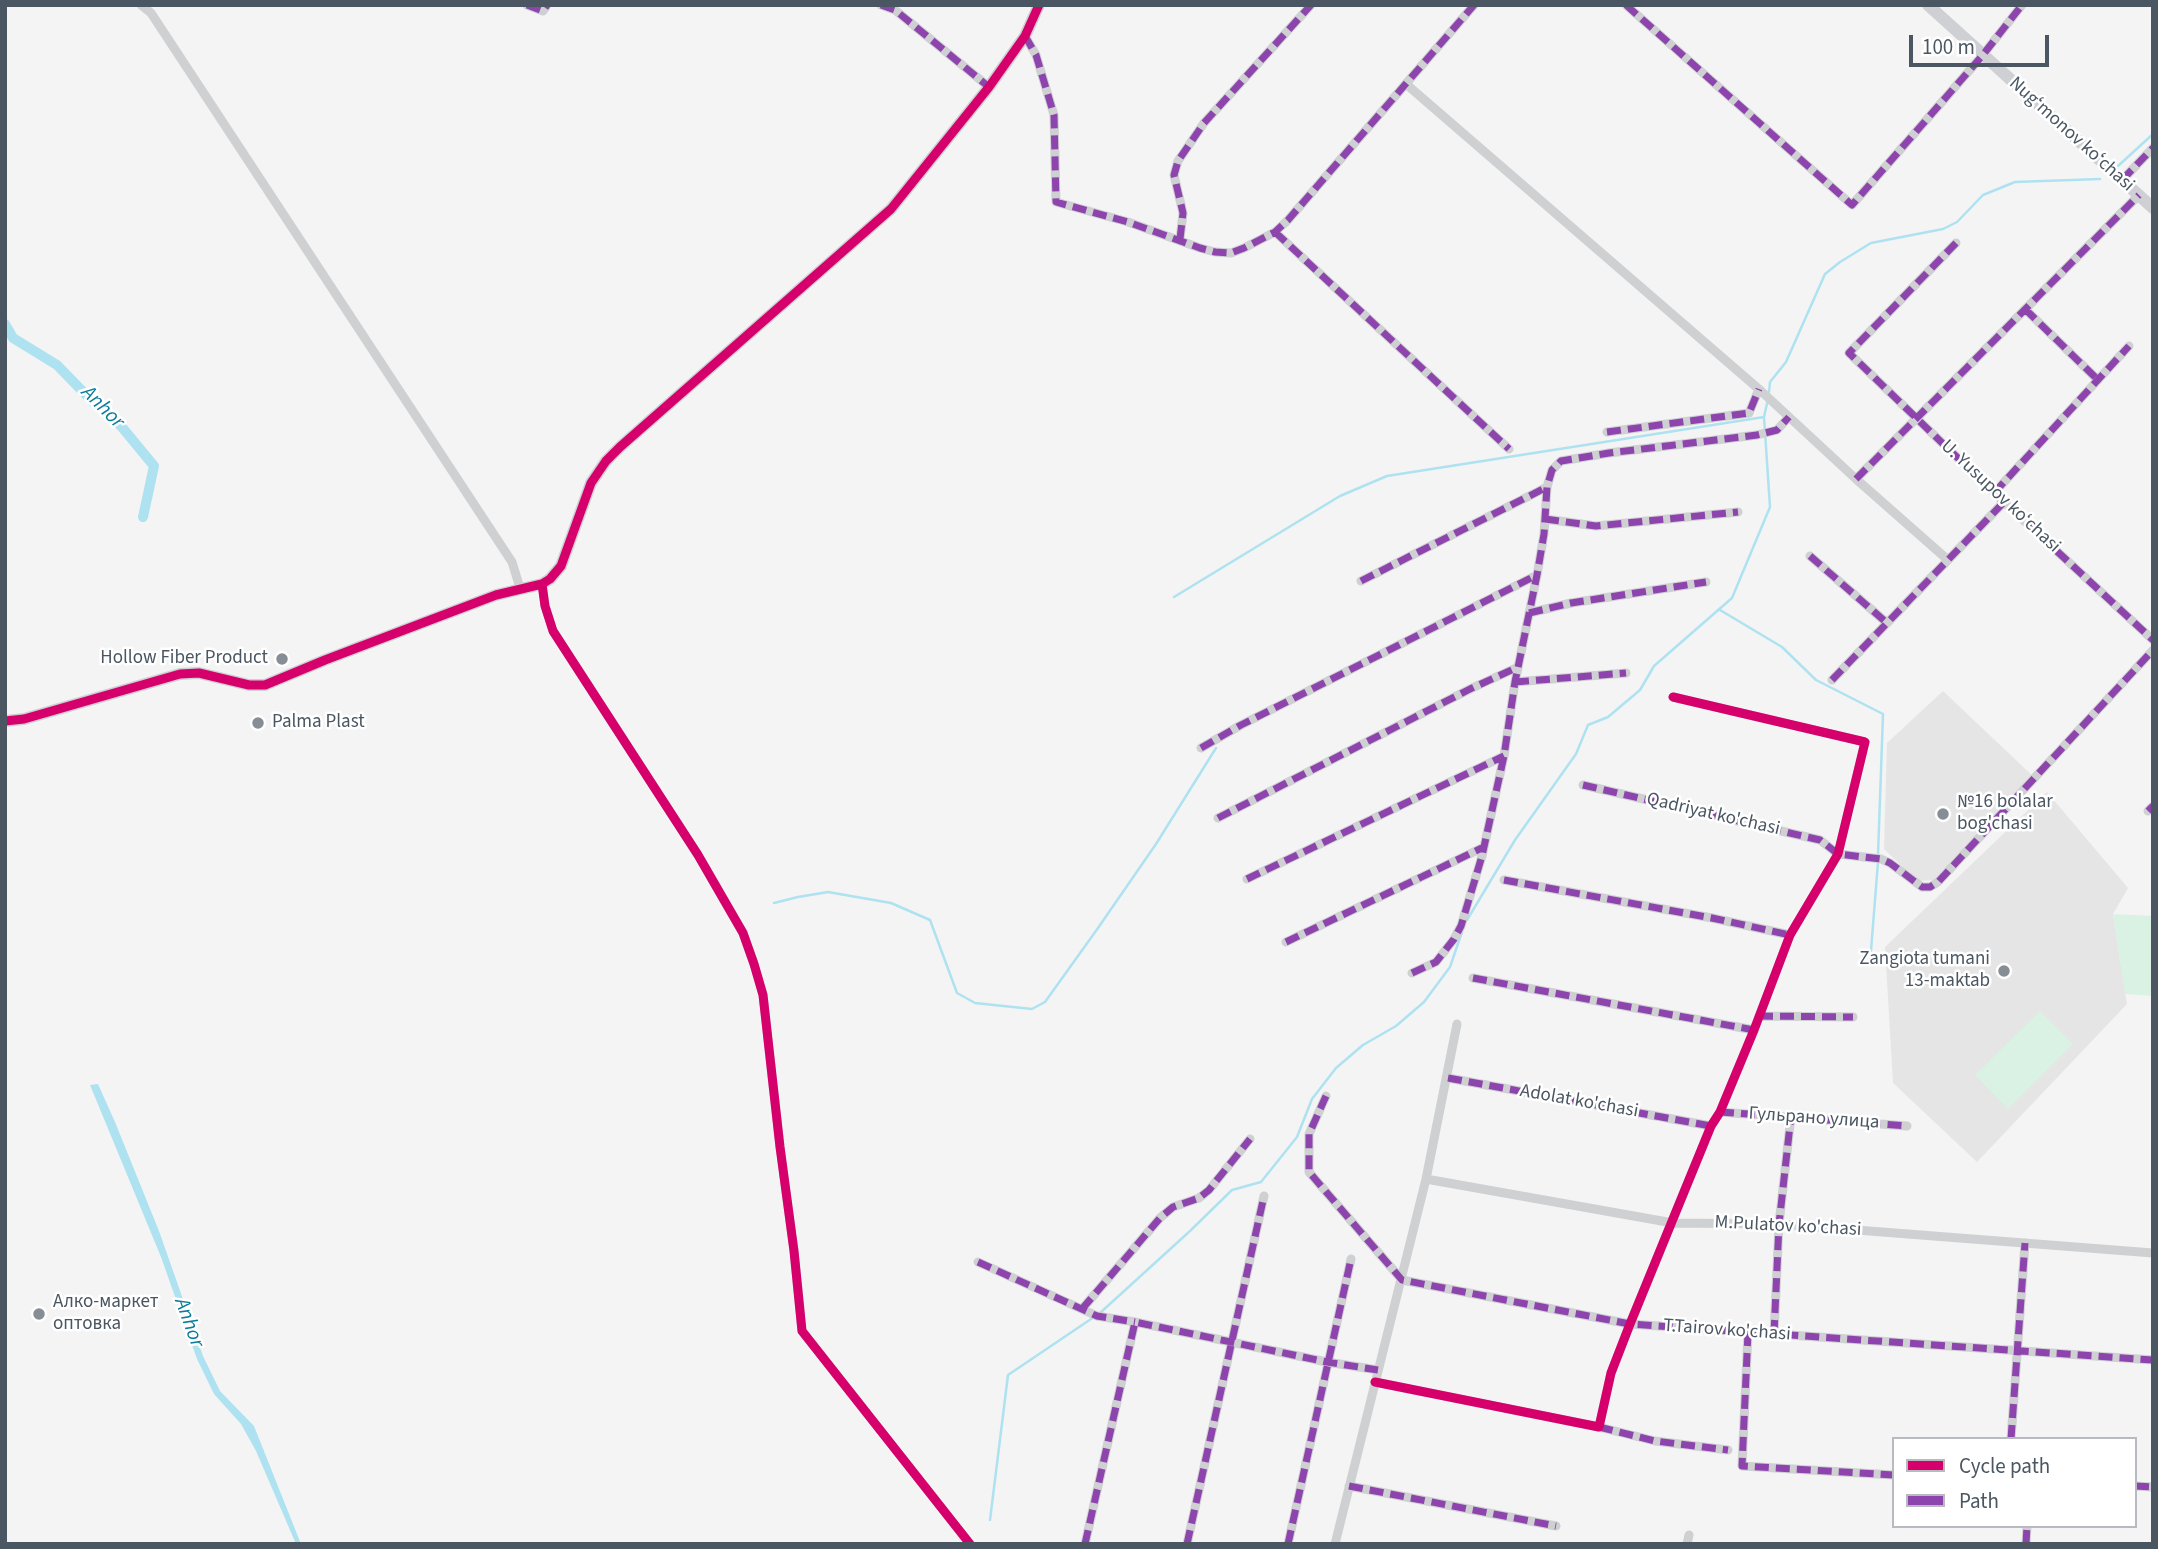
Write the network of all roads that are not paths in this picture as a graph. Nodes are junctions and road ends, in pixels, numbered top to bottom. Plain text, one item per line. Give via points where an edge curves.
1 (141, 5) edge
2 (527, 5) edge
3 (547, 5) edge
4 (881, 5) edge
5 (1039, 5) edge
6 (1311, 5) edge
7 (1474, 5) edge
8 (1626, 5) edge
9 (1928, 5) edge
10 (2022, 5) edge
11 (1025, 36) junction
12 (1982, 56) junction
13 (1406, 84) junction
14 (989, 87) junction
15 (2153, 148) edge
16 (2122, 180) junction
17 (2139, 195) junction
18 (2153, 208) edge
19 (1275, 232) junction
20 (1180, 239) junction
21 (1956, 243) dead end
22 (2025, 309) junction
23 (2129, 346) dead end
24 (2098, 380) junction
25 (1760, 390) junction
26 (1789, 417) junction
27 (1916, 418) junction
28 (1607, 432) dead end
29 (1508, 449) dead end
30 (1856, 479) junction
31 (1546, 487) junction
32 (1994, 493) junction
33 (2004, 502) junction
34 (1738, 512) dead end
35 (1545, 519) junction
36 (1810, 556) dead end
37 (1948, 560) junction
38 (1537, 575) junction
39 (1361, 581) dead end
40 (1706, 582) dead end
41 (542, 584) junction
42 (520, 588) junction
43 (1529, 613) junction
44 (1887, 623) junction
45 (2153, 640) edge
46 (2153, 650) edge
47 (1518, 667) junction
48 (1626, 673) dead end
49 (1832, 680) dead end
50 (1515, 682) junction
51 (1673, 696) dead end
52 (5, 721) edge
53 (1201, 748) dead end
54 (1504, 756) junction
55 (1583, 785) dead end
56 (1218, 818) dead end
57 (1484, 847) junction
58 (1838, 854) junction
59 (1247, 879) dead end
60 (1504, 880) dead end
61 (1790, 935) junction
62 (1286, 942) dead end
63 (1412, 973) dead end
64 (1474, 978) dead end
65 (1759, 1016) junction
66 (1853, 1017) dead end
67 (1457, 1024) dead end
68 (1754, 1030) junction
69 (1448, 1078) junction
70 (1326, 1096) dead end
71 (1720, 1112) junction
72 (1791, 1116) junction
73 (1711, 1125) junction
74 (1907, 1126) dead end
75 (1250, 1139) dead end
76 (1426, 1180) junction
77 (1264, 1196) dead end
78 (1673, 1223) junction
79 (1779, 1224) junction
80 (2025, 1243) junction
81 (2153, 1253) edge
82 (1351, 1259) dead end
83 (978, 1262) dead end
84 (1402, 1280) junction
85 (1082, 1309) junction
86 (1135, 1322) junction
87 (1630, 1324) junction
88 (1748, 1332) junction
89 (1774, 1334) junction
90 (1233, 1343) junction
91 (2017, 1351) junction
92 (2153, 1360) edge
93 (1327, 1362) junction
94 (1378, 1370) junction
95 (1375, 1382) junction
96 (1599, 1427) junction
97 (2011, 1437) edge
98 (1728, 1450) dead end
99 (1892, 1475) edge
100 (1349, 1486) junction
101 (1556, 1526) dead end
102 (970, 1544) edge
103 (1085, 1544) edge
104 (1187, 1544) edge
105 (1288, 1544) edge
106 (1335, 1544) edge

1 - 42 street via 512,562
2 - 3 street via 539,11
4 - 14 street via 895,10
5 - 11 street
6 - 20 street via 1204,123 1178,161 1174,175 1184,218
7 - 13 street
8 - 12 street via 1852,205
9 - 12 main road, Nugʻmonov koʻchasi
10 - 12 street
11 - 14 street
11 - 20 street via 1036,55 1054,115 1056,202
12 - 16 main road, Nugʻmonov koʻchasi
13 - 19 street
13 - 25 street
14 - 41 street via 880,219 606,461 588,489 561,566
15 - 16 street
16 - 17 main road, Nugʻmonov koʻchasi
17 - 18 main road, Nugʻmonov koʻchasi
17 - 22 street
19 - 20 street via 1231,253
19 - 29 street
21 - 27 street, U. Yusupov ko‘chasi via 1849,353
22 - 24 street
22 - 27 street
23 - 24 street
24 - 32 street
25 - 26 street
25 - 28 street via 1749,412
26 - 30 street
26 - 31 street via 1777,430 1757,435 1561,461
27 - 30 street
27 - 32 street, U. Yusupov ko‘chasi
30 - 37 street
31 - 35 street
31 - 39 street
32 - 33 street, U. Yusupov ko‘chasi
33 - 37 street
33 - 45 street, U. Yusupov ko‘chasi
34 - 35 street via 1596,526
35 - 38 street
36 - 44 street
37 - 44 street
38 - 43 street
38 - 53 street
40 - 43 street
41 - 42 street
41 - 102 street via 553,631 698,855 743,933 754,964 763,995 802,1331
42 - 52 street via 265,685 180,674
43 - 47 street
44 - 49 street
46 - 58 street via 1938,883 1922,887 1890,863
47 - 50 street
47 - 56 street
48 - 50 street
50 - 54 street
51 - 58 street via 1865,742
54 - 57 street
54 - 59 street
55 - 58 street, Qadriyat ko'chasi via 1820,840
57 - 62 street
57 - 63 street via 1454,939 1436,962
58 - 61 street
60 - 61 street
61 - 65 street
64 - 68 street
65 - 66 street
65 - 68 street
67 - 69 street
68 - 71 street
69 - 73 street, Adolat ko'chasi
69 - 76 street
70 - 84 street via 1308,1135 1309,1172
71 - 72 street, Гульрано улица
71 - 73 street
72 - 74 street, Гульрано улица
72 - 79 street
73 - 78 street
75 - 85 street via 1209,1190 1160,1218
76 - 78 street, M.Pulatov ko'chasi
76 - 84 street
77 - 90 street
78 - 79 street, M.Pulatov ko'chasi
78 - 87 street
79 - 80 street, M.Pulatov ko'chasi
79 - 89 street
80 - 81 street, M.Pulatov ko'chasi
80 - 91 street
82 - 93 street
83 - 85 street
84 - 87 street, T.Tairov ko'chasi
84 - 94 street
85 - 86 street
86 - 90 street
86 - 103 street
87 - 88 street, T.Tairov ko'chasi
87 - 96 street via 1611,1373
88 - 89 street, T.Tairov ko'chasi
88 - 99 street via 1742,1466
89 - 91 street, T.Tairov ko'chasi
90 - 93 street
90 - 104 street
91 - 92 street, T.Tairov ko'chasi
91 - 97 street
93 - 94 street
93 - 105 street
94 - 95 street
95 - 96 street
95 - 100 street
96 - 98 street via 1656,1441
100 - 101 street
100 - 106 street

